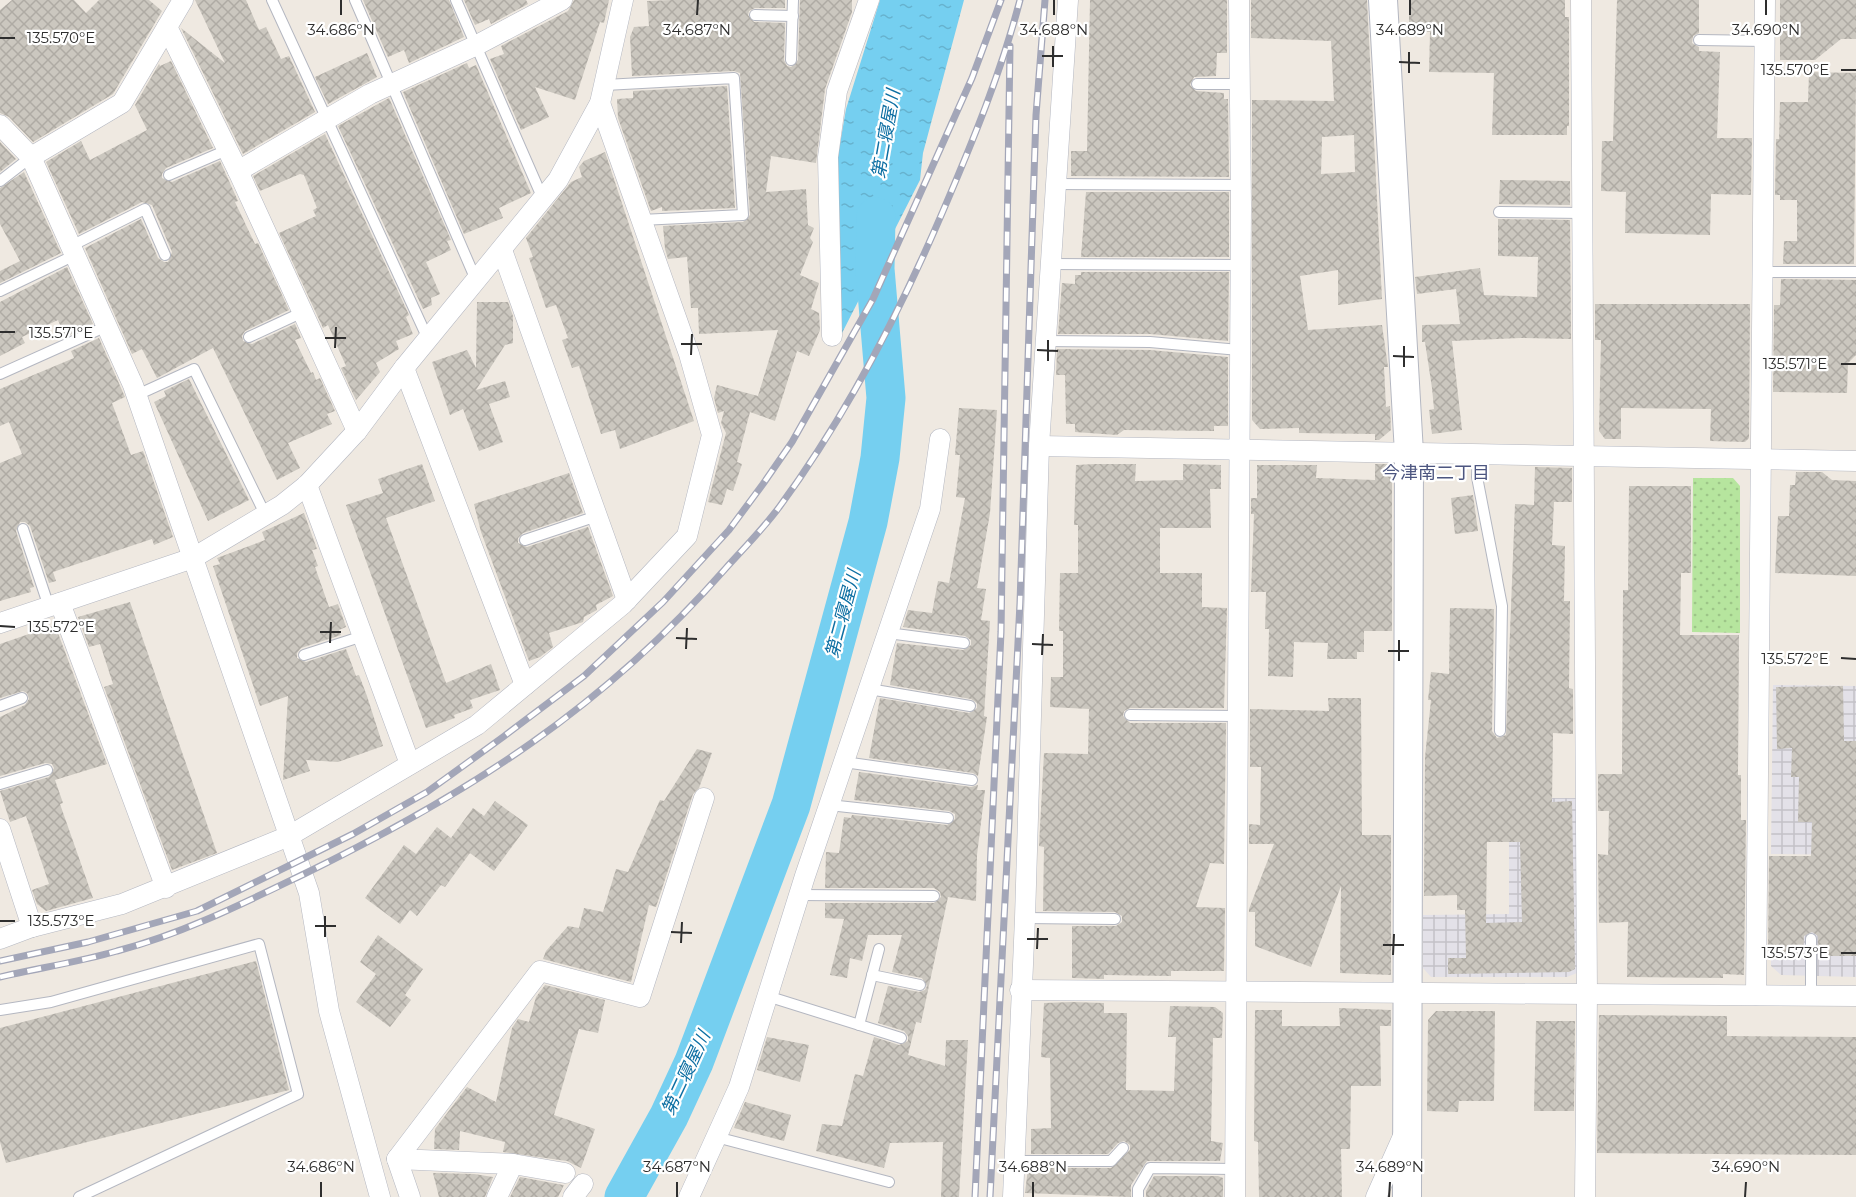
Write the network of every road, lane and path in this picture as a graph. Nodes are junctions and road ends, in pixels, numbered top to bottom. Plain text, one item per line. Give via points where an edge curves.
1 (272, 0) edge
2 (355, 0) edge
3 (456, 0) edge
4 (562, 0) edge
5 (623, 0) edge
6 (793, 0) edge
7 (868, 0) edge
8 (1068, 0) edge
9 (1239, 0) edge
10 (1383, 0) edge
11 (1581, 0) edge
12 (1765, 0) edge
13 (178, 2) edge
14 (542, 5) edge
15 (756, 15) dead end
16 (792, 16) junction
17 (167, 27) junction
18 (1699, 40) dead end
19 (1765, 41) junction
20 (477, 45) junction
21 (791, 60) dead end
22 (392, 84) junction
23 (1197, 84) dead end
24 (1240, 84) junction
25 (602, 94) junction
26 (329, 118) junction
27 (0, 125) edge
28 (227, 150) junction
29 (31, 157) junction
30 (238, 171) junction
31 (169, 175) dead end
32 (0, 181) edge
33 (1055, 184) junction
34 (1241, 185) junction
35 (543, 199) junction
36 (1499, 212) dead end
37 (1582, 213) junction
38 (641, 220) junction
39 (73, 250) junction
40 (502, 250) junction
41 (165, 255) dead end
42 (1050, 264) junction
43 (1240, 265) junction
44 (1763, 272) junction
45 (1856, 272) edge
46 (476, 280) junction
47 (0, 291) edge
48 (303, 312) junction
49 (107, 326) junction
50 (832, 336) dead end
51 (249, 337) dead end
52 (428, 339) junction
53 (1046, 342) junction
54 (1239, 350) junction
55 (405, 368) junction
56 (0, 374) edge
57 (137, 395) junction
58 (357, 431) junction
59 (940, 439) dead end
60 (1039, 446) junction
61 (1238, 449) junction
62 (1409, 453) junction
63 (1478, 453) junction
64 (1583, 454) junction
65 (1762, 458) junction
66 (1856, 461) edge
67 (307, 484) junction
68 (266, 514) junction
69 (597, 516) junction
70 (23, 529) dead end
71 (525, 540) dead end
72 (193, 558) junction
73 (627, 600) junction
74 (54, 605) junction
75 (0, 622) edge
76 (888, 633) junction
77 (363, 636) junction
78 (964, 643) dead end
79 (304, 655) dead end
80 (525, 685) junction
81 (869, 689) junction
82 (22, 698) dead end
83 (0, 706) edge
84 (970, 706) dead end
85 (1130, 715) dead end
86 (1236, 716) junction
87 (1500, 731) dead end
88 (844, 762) junction
89 (410, 764) junction
90 (47, 770) dead end
91 (972, 780) dead end
92 (0, 784) edge
93 (704, 798) dead end
94 (829, 805) junction
95 (948, 818) dead end
96 (0, 829) edge
97 (290, 836) junction
98 (166, 888) junction
99 (799, 895) junction
100 (934, 896) dead end
101 (1025, 918) junction
102 (1115, 920) dead end
103 (32, 927) junction
104 (0, 939) edge
105 (1811, 939) dead end
106 (879, 949) dead end
107 (872, 975) junction
108 (920, 985) dead end
109 (1020, 990) junction
110 (1234, 992) junction
111 (1406, 992) junction
112 (1587, 995) junction
113 (1756, 995) junction
114 (1811, 995) junction
115 (766, 996) junction
116 (1856, 996) edge
117 (0, 1010) edge
118 (859, 1025) junction
119 (902, 1038) dead end
120 (1409, 1123) junction
121 (716, 1137) junction
122 (1123, 1148) dead end
123 (398, 1159) junction
124 (1014, 1161) junction
125 (513, 1164) junction
126 (1235, 1169) junction
127 (565, 1173) dead end
128 (889, 1182) dead end
129 (79, 1197) edge
130 (380, 1197) edge
131 (410, 1197) edge
132 (497, 1197) edge
133 (689, 1197) edge
134 (1013, 1197) edge
135 (1138, 1197) edge
136 (1235, 1197) edge
137 (1376, 1197) edge
138 (1407, 1197) edge
139 (1585, 1197) edge

1 - 26 lane
2 - 22 lane
3 - 20 lane
4 - 14 street
5 - 25 street
6 - 16 lane
7 - 50 street via 837,91 828,157
8 - 33 street
9 - 24 street
10 - 62 street
11 - 37 street
12 - 19 street
13 - 17 street
14 - 20 street
15 - 16 lane
16 - 21 lane
17 - 28 street
17 - 29 street via 122,103
18 - 19 lane
19 - 44 street
20 - 22 street
20 - 35 lane
22 - 26 street
22 - 46 lane
23 - 24 lane
24 - 34 street
25 - 35 street via 558,180
25 - 38 street
25 - 38 lane via 734,78 743,215
26 - 30 street
26 - 52 lane
27 - 29 street
28 - 30 street
28 - 31 lane
29 - 32 lane
29 - 39 street
30 - 48 street
33 - 34 lane
33 - 42 street
34 - 43 street
35 - 40 street
36 - 37 lane
37 - 64 street
38 - 73 street via 689,354 712,435 687,536
39 - 41 lane via 145,209
39 - 47 lane
39 - 49 street
40 - 46 street
40 - 69 street
42 - 43 lane
42 - 53 street
43 - 54 street
44 - 45 lane
44 - 65 street
46 - 52 street
48 - 51 lane
48 - 58 street
49 - 56 lane
49 - 57 street
52 - 55 street
53 - 54 lane via 1150,342
53 - 60 street
54 - 61 street
55 - 58 street
55 - 80 street
57 - 68 lane via 194,369
57 - 72 street
58 - 67 street
59 - 76 street via 930,509
60 - 61 street
60 - 101 street
61 - 62 street
61 - 86 street
62 - 63 street
62 - 111 street
63 - 64 street
63 - 87 lane via 1477,477 1502,606
64 - 65 street
64 - 112 street
65 - 66 street
65 - 113 street
67 - 68 street
67 - 77 street
68 - 72 street
69 - 71 lane
69 - 73 street
70 - 74 lane
72 - 74 street
72 - 97 street
73 - 80 street
74 - 75 street
74 - 98 street
76 - 78 lane
76 - 81 street
77 - 79 lane
77 - 89 street
80 - 89 street via 477,725
81 - 84 lane
81 - 88 street
82 - 83 lane
85 - 86 lane
86 - 110 street
88 - 91 lane
88 - 94 street
89 - 97 street
90 - 92 lane
93 - 123 street via 640,997 540,971
94 - 95 lane
94 - 99 street
96 - 103 street
97 - 98 street
97 - 130 street via 309,893 330,1011
98 - 103 street via 122,904
99 - 100 lane
99 - 115 street
101 - 102 lane
101 - 109 street
103 - 104 street
105 - 114 lane
106 - 107 lane
107 - 108 lane
107 - 118 lane
109 - 110 street
109 - 124 street
110 - 111 street
110 - 126 street
111 - 112 street
111 - 120 street
112 - 113 street
112 - 139 street
113 - 114 street
114 - 116 street
115 - 118 lane
115 - 121 street via 739,1086
117 - 129 lane via 51,1002 259,944 298,1094
118 - 119 lane
120 - 137 street
120 - 138 street
121 - 128 lane
121 - 133 street
122 - 124 lane via 1111,1161
123 - 125 street
123 - 131 street
124 - 134 street
125 - 127 street
125 - 132 street
126 - 135 lane via 1150,1168 1138,1189
126 - 136 street

